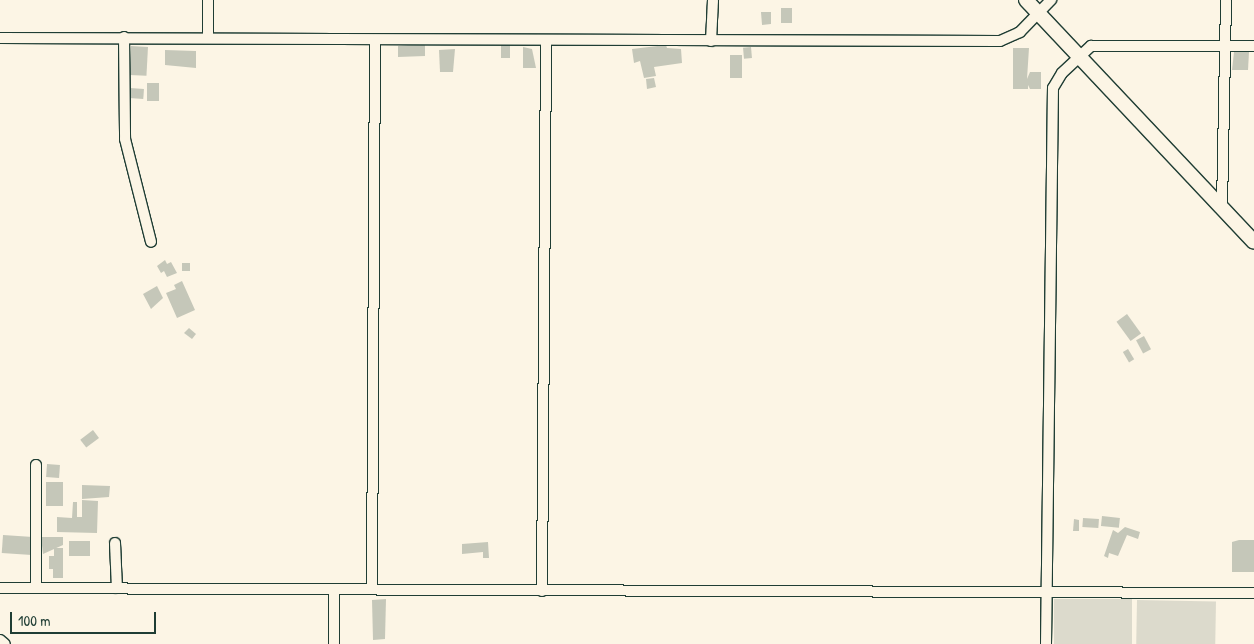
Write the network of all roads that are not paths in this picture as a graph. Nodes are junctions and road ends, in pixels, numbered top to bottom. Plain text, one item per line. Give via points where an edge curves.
1 (208, 0) edge
2 (713, 0) edge
3 (1026, 0) edge
4 (1051, 0) edge
5 (1226, 0) edge
6 (1040, 16) junction
7 (124, 37) junction
8 (0, 38) edge
9 (208, 38) junction
10 (375, 40) junction
11 (546, 41) junction
12 (711, 41) junction
13 (1226, 46) junction
14 (1254, 46) edge
15 (1077, 57) junction
16 (1222, 208) junction
17 (151, 242) dead end
18 (1254, 242) edge
19 (36, 465) dead end
20 (116, 543) dead end
21 (0, 588) edge
22 (36, 588) junction
23 (117, 588) junction
24 (372, 588) junction
25 (334, 589) junction
26 (542, 591) junction
27 (1046, 592) junction
28 (1254, 593) edge
29 (0, 640) edge
30 (5, 644) edge
31 (334, 644) edge
32 (1046, 644) edge

1 - 9 street
2 - 12 street
3 - 6 street
4 - 6 street
5 - 13 street
6 - 12 street via 1020,32 1000,41
6 - 15 street
7 - 8 street
7 - 9 street
7 - 17 street via 125,139
9 - 10 street
10 - 11 street
10 - 24 street
11 - 12 street
11 - 26 street
13 - 14 street
13 - 15 street via 1100,44 1086,48
13 - 16 street
15 - 16 street
15 - 27 street via 1056,81 1051,97
16 - 18 street
19 - 22 street
20 - 23 street
21 - 22 street
22 - 23 street
23 - 25 street
24 - 25 street
24 - 26 street
25 - 31 street
26 - 27 street
27 - 28 street
27 - 32 street
29 - 30 street

